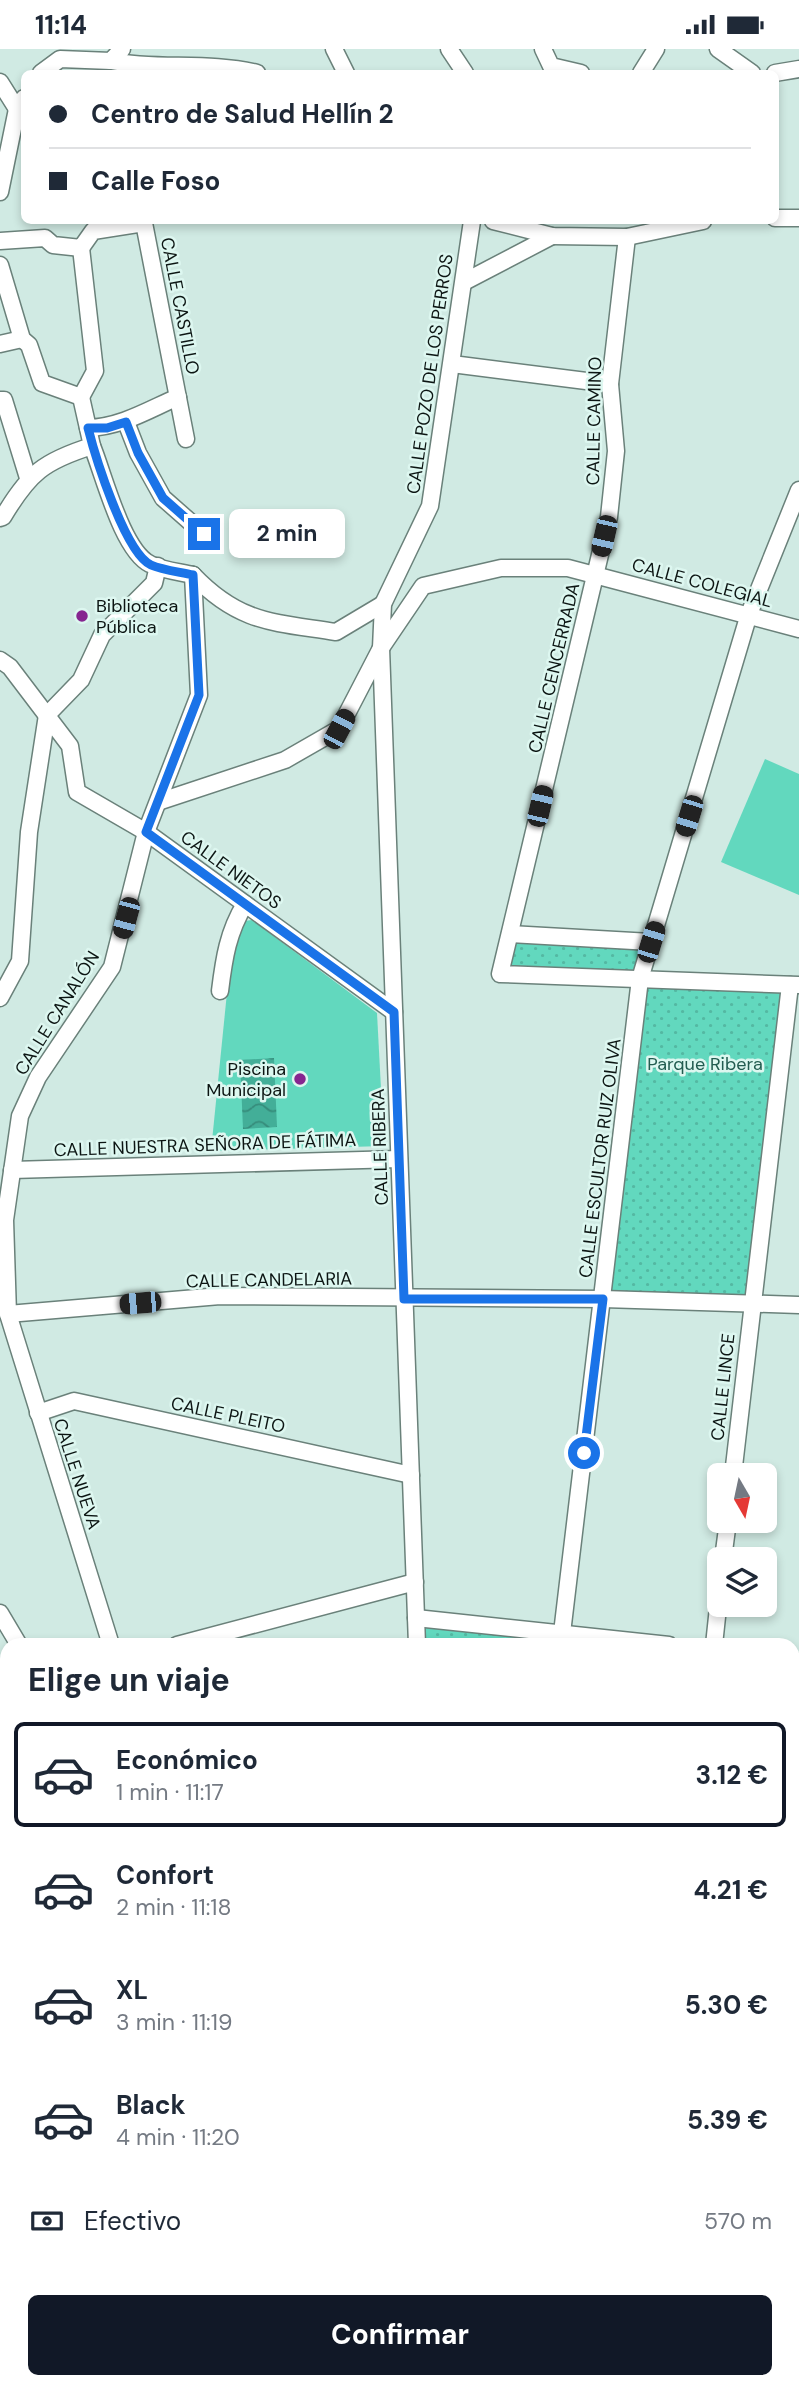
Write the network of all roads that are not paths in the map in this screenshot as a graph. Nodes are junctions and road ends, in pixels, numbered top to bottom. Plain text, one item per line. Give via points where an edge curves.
1 (334, 49) edge
2 (449, 49) edge
3 (543, 49) edge
4 (656, 49) edge
5 (718, 49) edge
6 (57, 54) edge
7 (116, 55) edge
8 (94, 67) edge
9 (799, 69) edge
10 (44, 70) edge
11 (244, 70) edge
12 (344, 70) edge
13 (463, 70) edge
14 (568, 70) edge
15 (643, 70) edge
16 (748, 70) edge
17 (779, 72) edge
18 (0, 82) edge
19 (21, 104) edge
20 (4, 157) edge
21 (0, 192) edge
22 (779, 218) edge
23 (799, 218) edge
24 (49, 224) edge
25 (138, 224) edge
26 (144, 224) edge
27 (472, 224) edge
28 (505, 224) edge
29 (679, 224) edge
30 (616, 232) edge
31 (552, 236) junction
32 (45, 238) junction
33 (0, 241) edge
34 (81, 248) junction
35 (0, 265) edge
36 (464, 282) junction
37 (22, 339) junction
38 (0, 344) edge
39 (452, 364) junction
40 (610, 384) junction
41 (81, 397) junction
42 (178, 397) junction
43 (0, 400) edge
44 (126, 422) junction
45 (88, 428) junction
46 (186, 439) dead end
47 (92, 446) junction
48 (28, 478) junction
49 (799, 490) edge
50 (0, 518) edge
51 (204, 534) dead end
52 (158, 566) junction
53 (193, 575) junction
54 (596, 575) junction
55 (383, 604) junction
56 (749, 614) junction
57 (799, 629) edge
58 (381, 648) junction
59 (0, 660) edge
60 (47, 715) junction
61 (161, 801) junction
62 (146, 832) junction
63 (245, 904) junction
64 (510, 934) junction
65 (651, 942) junction
66 (640, 979) junction
67 (794, 985) edge
68 (220, 991) dead end
69 (0, 998) edge
70 (394, 1012) junction
71 (0, 1143) edge
72 (15, 1150) junction
73 (399, 1159) junction
74 (12, 1170) junction
75 (404, 1299) junction
76 (603, 1299) junction
77 (752, 1302) junction
78 (799, 1305) edge
79 (4, 1317) edge
80 (38, 1413) junction
81 (734, 1463) edge
82 (411, 1475) junction
83 (415, 1582) junction
84 (0, 1613) edge
85 (717, 1617) edge
86 (416, 1618) junction
87 (562, 1633) junction
88 (15, 1638) edge
89 (109, 1638) edge
90 (203, 1638) edge
91 (417, 1638) edge
92 (607, 1638) edge
93 (715, 1638) edge

1 - 12 street
2 - 13 street
3 - 14 street via 551,66
4 - 15 street
5 - 16 street
6 - 8 street
6 - 10 street
7 - 8 street
7 - 11 street via 139,66
9 - 17 street
18 - 19 street
19 - 20 street
20 - 21 street
22 - 23 street
24 - 32 street
25 - 34 street, CALLE CASTILLO via 93,231
26 - 42 street, CALLE CASTILLO
27 - 36 street, CALLE POZO DE LOS PERROS
28 - 31 street
29 - 30 street
30 - 31 street
30 - 40 street, CALLE CAMINO
31 - 36 street
32 - 33 street
32 - 34 street via 53,245
34 - 41 street via 95,371
35 - 37 street
36 - 39 street, CALLE POZO DE LOS PERROS
37 - 38 street
37 - 41 street via 29,345 42,383
39 - 40 street
39 - 55 street, CALLE POZO DE LOS PERROS via 430,506
40 - 54 street, CALLE CAMINO via 616,451 609,517
41 - 45 street
42 - 44 street, CALLE CASTILLO
42 - 46 street, CALLE CASTILLO
43 - 48 street via 4,400
44 - 45 street, CALLE CASTILLO
44 - 51 street via 163,498
45 - 47 street
47 - 48 street via 60,456
47 - 52 street via 119,524 150,565
48 - 50 street
49 - 56 street, CALLE ESCULTOR RUIZ OLIVA
52 - 53 street
52 - 60 street via 154,583 103,635 81,680
53 - 55 street via 212,596 254,619 336,632
53 - 61 street, CALLE CANALÓN via 199,695
54 - 56 street, CALLE COLEGIAL
54 - 58 street via 568,568 501,568 422,586
54 - 64 street, CALLE CENCERRADA
55 - 58 street, CALLE POZO DE LOS PERROS
56 - 57 street, CALLE COLEGIAL
56 - 65 street, CALLE ESCULTOR RUIZ OLIVA
58 - 61 street via 339,729 285,760
58 - 70 street, CALLE RIBERA
59 - 60 street
60 - 62 street, CALLE NIETOS via 70,746 77,792
60 - 69 street via 29,832 20,961
61 - 62 street, CALLE CANALÓN
62 - 63 street, CALLE NIETOS
62 - 72 street, CALLE CANALÓN via 112,967 38,1077 20,1117
63 - 68 street via 228,938
63 - 70 street, CALLE NIETOS
64 - 65 street
64 - 66 street, CALLE CENCERRADA via 500,974
65 - 66 street, CALLE ESCULTOR RUIZ OLIVA
66 - 67 street
66 - 76 street, CALLE ESCULTOR RUIZ OLIVA
67 - 77 street, CALLE LINCE
70 - 73 street, CALLE RIBERA
71 - 72 street
72 - 74 street, CALLE CANALÓN
73 - 74 street, CALLE NUESTRA SEÑORA DE FÁTIMA
73 - 75 street, CALLE RIBERA
74 - 79 street, CALLE CANALÓN via 5,1220
75 - 76 street, CALLE CANDELARIA
75 - 79 street, CALLE CANDELARIA via 220,1296
75 - 82 street, CALLE RIBERA
76 - 77 street, CALLE CANDELARIA
76 - 87 street, CALLE ESCULTOR RUIZ OLIVA
77 - 78 street, CALLE CANDELARIA
77 - 81 street, CALLE LINCE
79 - 80 street, CALLE NUEVA
80 - 82 street, CALLE PLEITO via 74,1401
80 - 89 street, CALLE NUEVA
82 - 83 street, CALLE RIBERA
83 - 86 street, CALLE RIBERA
83 - 90 street
84 - 88 street
85 - 93 street
86 - 87 street
86 - 91 street, CALLE RIBERA
87 - 92 street

